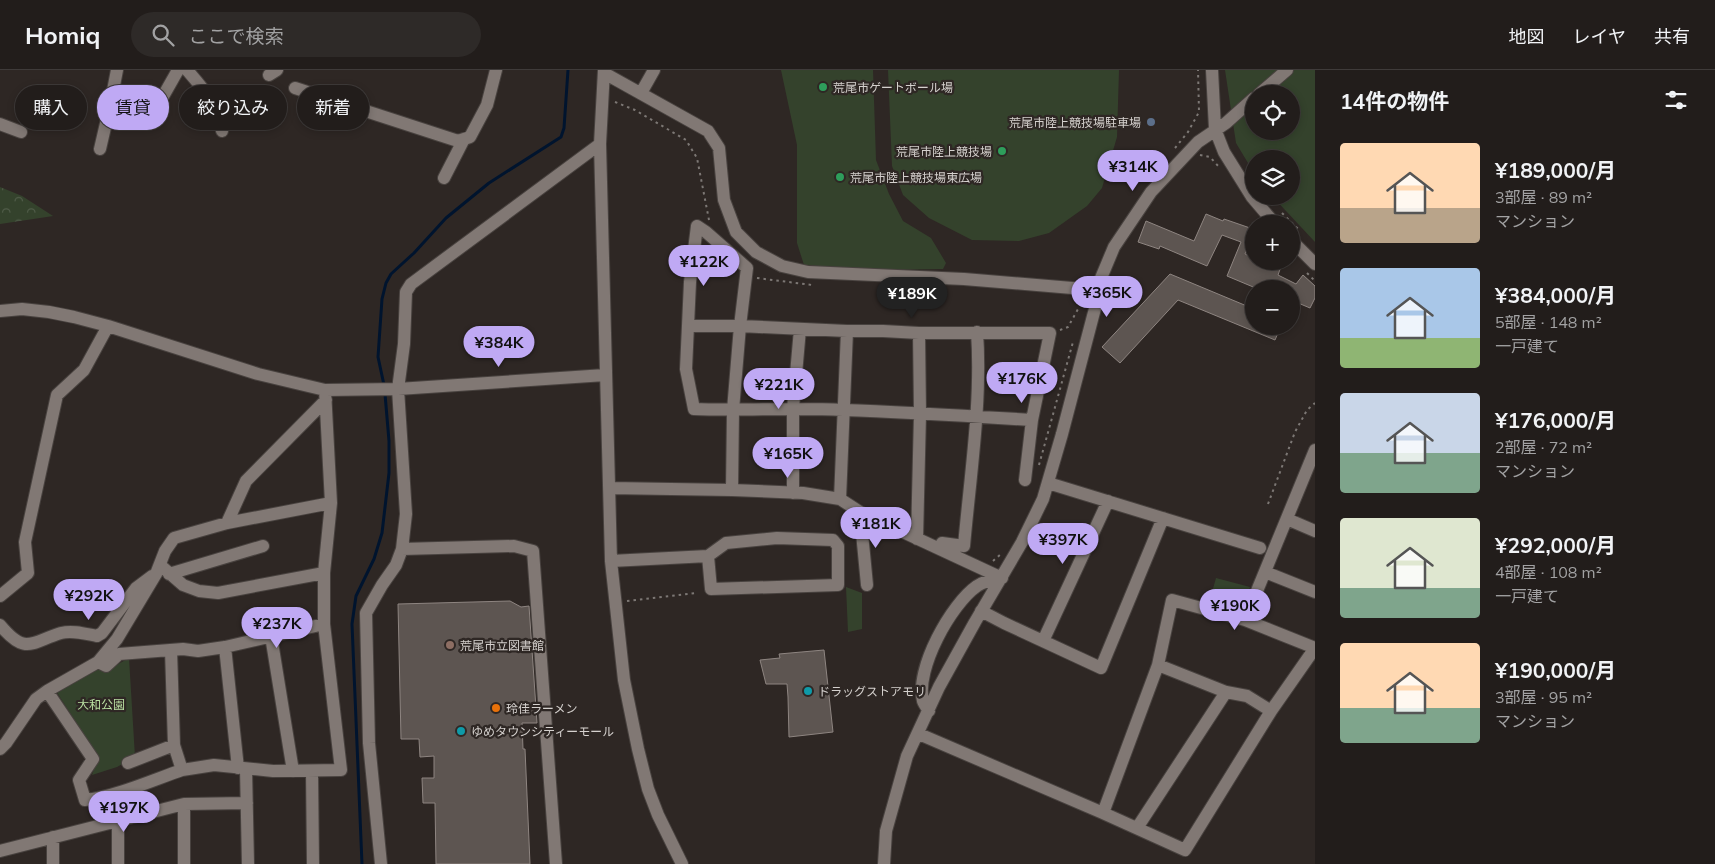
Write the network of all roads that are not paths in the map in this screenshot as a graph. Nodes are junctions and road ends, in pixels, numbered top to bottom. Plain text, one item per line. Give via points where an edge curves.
1 (117, 70) edge
2 (178, 70) edge
3 (187, 70) edge
4 (496, 70) edge
5 (654, 70) edge
6 (1212, 70) edge
7 (1287, 70) edge
8 (604, 71) edge
9 (1270, 85) edge
10 (169, 86) edge
11 (294, 88) dead end
12 (641, 93) junction
13 (1245, 106) edge
14 (0, 124) edge
15 (1215, 129) junction
16 (222, 131) dead end
17 (20, 132) dead end
18 (464, 139) junction
19 (600, 144) junction
20 (100, 149) dead end
21 (444, 178) dead end
22 (1268, 215) edge
23 (1300, 242) edge
24 (1315, 264) edge
25 (1096, 290) junction
26 (0, 310) edge
27 (108, 326) junction
28 (688, 326) junction
29 (740, 326) junction
30 (800, 329) junction
31 (847, 331) junction
32 (977, 332) junction
33 (918, 334) junction
34 (605, 375) junction
35 (396, 389) junction
36 (325, 395) junction
37 (793, 408) junction
38 (733, 410) junction
39 (843, 410) junction
40 (920, 414) junction
41 (976, 417) junction
42 (1032, 420) junction
43 (1315, 450) edge
44 (1312, 467) edge
45 (1025, 480) dead end
46 (1048, 483) junction
47 (610, 488) junction
48 (732, 490) junction
49 (793, 493) junction
50 (840, 499) junction
51 (1108, 501) junction
52 (331, 503) junction
53 (860, 512) junction
54 (1163, 518) junction
55 (1287, 519) junction
56 (227, 523) junction
57 (1315, 530) edge
58 (917, 539) junction
59 (263, 546) dead end
60 (402, 548) junction
61 (1260, 548) dead end
62 (941, 550) junction
63 (708, 556) junction
64 (611, 561) junction
65 (161, 571) junction
66 (1265, 572) junction
67 (324, 573) junction
68 (1002, 578) junction
69 (867, 585) dead end
70 (1315, 592) edge
71 (0, 596) edge
72 (981, 611) junction
73 (1246, 620) junction
74 (324, 624) junction
75 (0, 625) edge
76 (271, 636) junction
77 (1043, 641) junction
78 (225, 647) junction
79 (1315, 648) edge
80 (171, 650) junction
81 (98, 662) junction
82 (1158, 666) junction
83 (47, 691) junction
84 (1226, 692) junction
85 (929, 711) junction
86 (1272, 711) junction
87 (919, 734) junction
88 (174, 745) junction
89 (0, 749) edge
90 (128, 763) dead end
91 (242, 769) junction
92 (182, 770) junction
93 (293, 771) junction
94 (312, 772) junction
95 (247, 803) junction
96 (184, 804) junction
97 (1103, 813) junction
98 (118, 821) junction
99 (1137, 828) junction
100 (53, 837) junction
101 (0, 851) edge
102 (53, 864) edge
103 (118, 864) edge
104 (184, 864) edge
105 (248, 864) edge
106 (313, 864) edge
107 (381, 864) edge
108 (556, 864) edge
109 (682, 864) edge
110 (884, 864) edge

1 - 20 street
2 - 10 street
3 - 16 street via 211,100
4 - 18 street via 487,105 470,137
5 - 12 street
6 - 15 street
7 - 9 street
8 - 12 street
8 - 19 street
11 - 18 street via 458,141
12 - 25 street via 708,131 719,148 724,200 736,232 756,252 782,266 808,272 964,279
13 - 15 street
14 - 17 street
15 - 22 street via 1224,152 1252,197
15 - 25 street via 1150,192 1114,246
18 - 21 street
19 - 34 street
19 - 35 street via 412,284 406,292 404,344
23 - 24 street
25 - 46 street via 1096,305
26 - 27 street via 49,312
27 - 36 street
27 - 71 street via 84,370 57,395 25,542 28,573
28 - 29 street
28 - 29 street via 697,226 747,268
28 - 38 street via 686,369 694,408
29 - 30 street
29 - 38 street
30 - 31 street
30 - 37 street
31 - 33 street
31 - 39 street
32 - 33 street
32 - 41 street
32 - 42 street via 1050,333
33 - 40 street
34 - 35 street
34 - 47 street
35 - 36 street via 353,389
35 - 60 street via 406,514
36 - 52 street
36 - 56 street via 246,481
37 - 38 street
37 - 39 street
37 - 49 street
38 - 48 street
39 - 40 street
39 - 50 street
40 - 41 street
40 - 58 street
41 - 42 street
41 - 62 street via 964,546 942,543
42 - 45 street
43 - 44 street
44 - 55 street
46 - 51 street
46 - 68 street
47 - 48 street
47 - 64 street
48 - 49 street
49 - 50 street
50 - 53 street
51 - 54 street
51 - 77 street
52 - 56 street
52 - 67 street
53 - 58 street
53 - 69 street
54 - 61 street
54 - 77 street via 1100,668
55 - 57 street
55 - 66 street
56 - 65 street via 174,538 165,551
58 - 62 street
59 - 65 street
60 - 107 street via 396,565 366,613 369,743
60 - 108 street via 514,546 533,551
62 - 68 street
63 - 63 street via 726,543 777,538 833,540 838,546 838,585 711,589
63 - 64 street
64 - 109 street via 624,680 638,749 648,789
65 - 67 street via 183,585 218,593
65 - 75 street via 136,588 97,636 63,633 29,645 16,641
65 - 81 street via 117,639
66 - 70 street
66 - 73 street
67 - 74 street
68 - 72 street
68 - 85 street via 988,580 963,598 940,633 922,684 923,702
72 - 77 street
72 - 85 street
73 - 79 street
73 - 82 street via 1172,600
74 - 76 street
74 - 94 street via 341,770
76 - 78 street
76 - 93 street
78 - 80 street
78 - 91 street
79 - 86 street
80 - 81 street via 119,654 106,666
80 - 88 street
81 - 83 street
82 - 84 street
82 - 97 street
83 - 89 street via 36,699
83 - 92 street via 94,759 79,780 85,800
84 - 86 street via 1247,696
84 - 99 street
85 - 87 street
86 - 99 street via 1185,850
87 - 97 street
87 - 110 street via 907,756 886,831
88 - 90 street
88 - 92 street
91 - 92 street via 214,765
91 - 93 street
91 - 95 street
93 - 94 street
94 - 106 street
95 - 96 street
95 - 105 street
96 - 98 street
96 - 104 street
97 - 99 street
98 - 100 street
98 - 103 street
100 - 101 street
100 - 102 street

